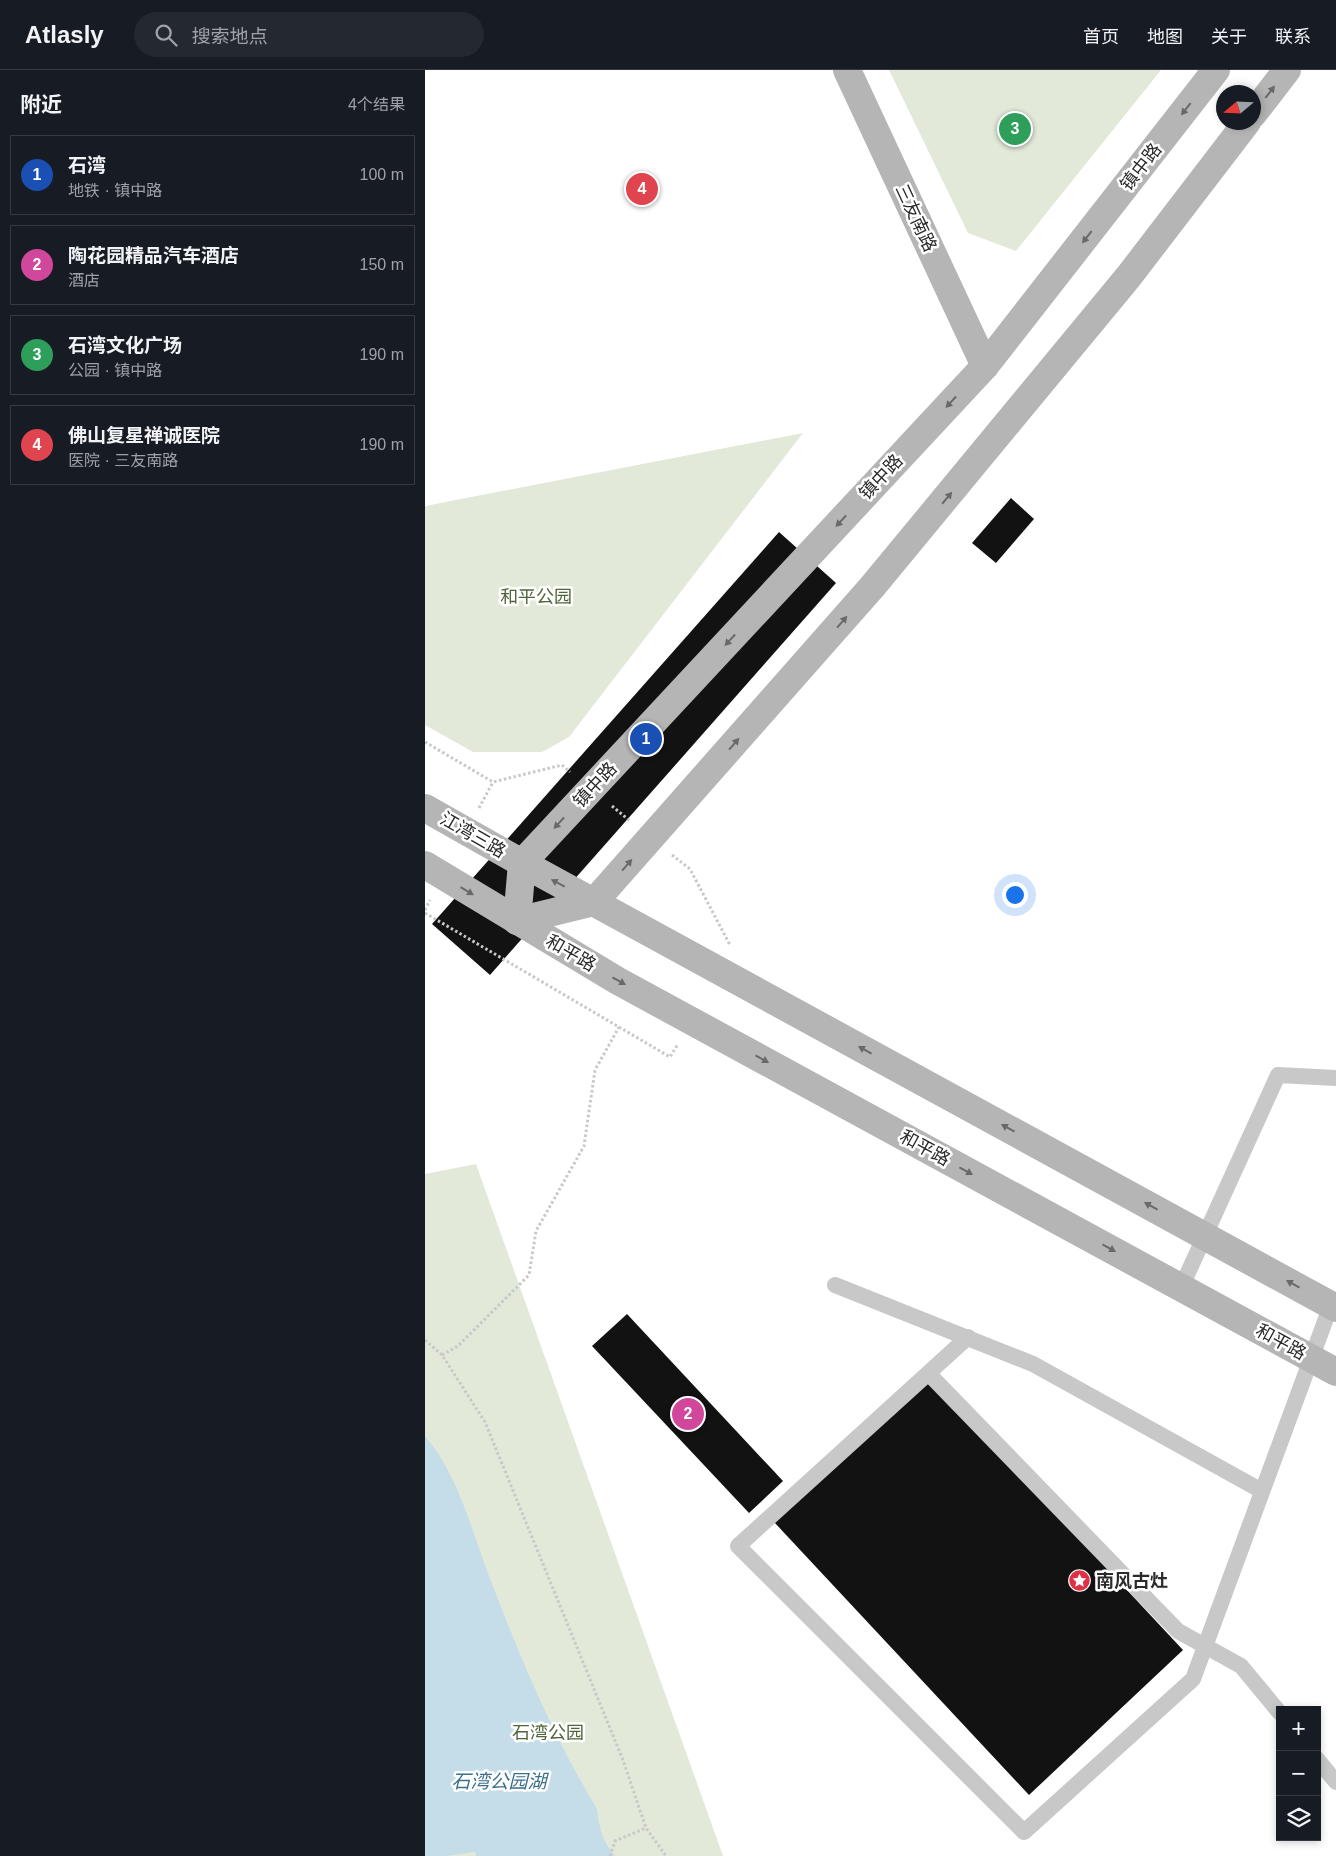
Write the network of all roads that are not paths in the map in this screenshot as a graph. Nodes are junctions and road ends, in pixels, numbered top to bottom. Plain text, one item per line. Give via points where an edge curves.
1 (847, 70) edge
2 (1216, 70) edge
3 (1287, 70) edge
4 (1261, 104) edge
5 (1241, 130) edge
6 (985, 366) junction
7 (425, 808) edge
8 (522, 863) junction
9 (425, 865) edge
10 (595, 902) junction
11 (517, 921) junction
12 (1336, 1078) edge
13 (1205, 1236) junction
14 (835, 1285) dead end
15 (1181, 1288) junction
16 (1333, 1306) edge
17 (968, 1337) junction
18 (1311, 1358) junction
19 (1336, 1372) edge
20 (929, 1374) junction
21 (1262, 1491) junction
22 (1205, 1646) junction
23 (1276, 1708) edge
24 (1321, 1764) edge
25 (1336, 1782) edge

1 - 6 main road, 三友南路
2 -> 6 main road, 镇中路
4 -> 3 main road
10 -> 5 main road via 872,587 1129,276
6 -> 8 main road, 镇中路
7 - 8 main road, 江湾三路
10 -> 8 main road
8 - 11 main road
9 -> 11 main road
10 - 11 main road
13 -> 10 main road
11 -> 15 main road, 和平路 via 618,981
12 - 13 lane via 1278,1075
13 - 15 lane
16 -> 13 main road
14 - 17 lane
15 - 18 main road, 和平路
16 - 18 lane
17 - 20 lane
17 - 21 lane via 1033,1364
18 - 19 main road, 和平路
18 - 21 lane
20 - 22 lane via 1178,1631
20 - 22 lane via 738,1546 1025,1832 1193,1679
21 - 22 lane
22 - 23 lane via 1241,1666
24 - 25 lane

